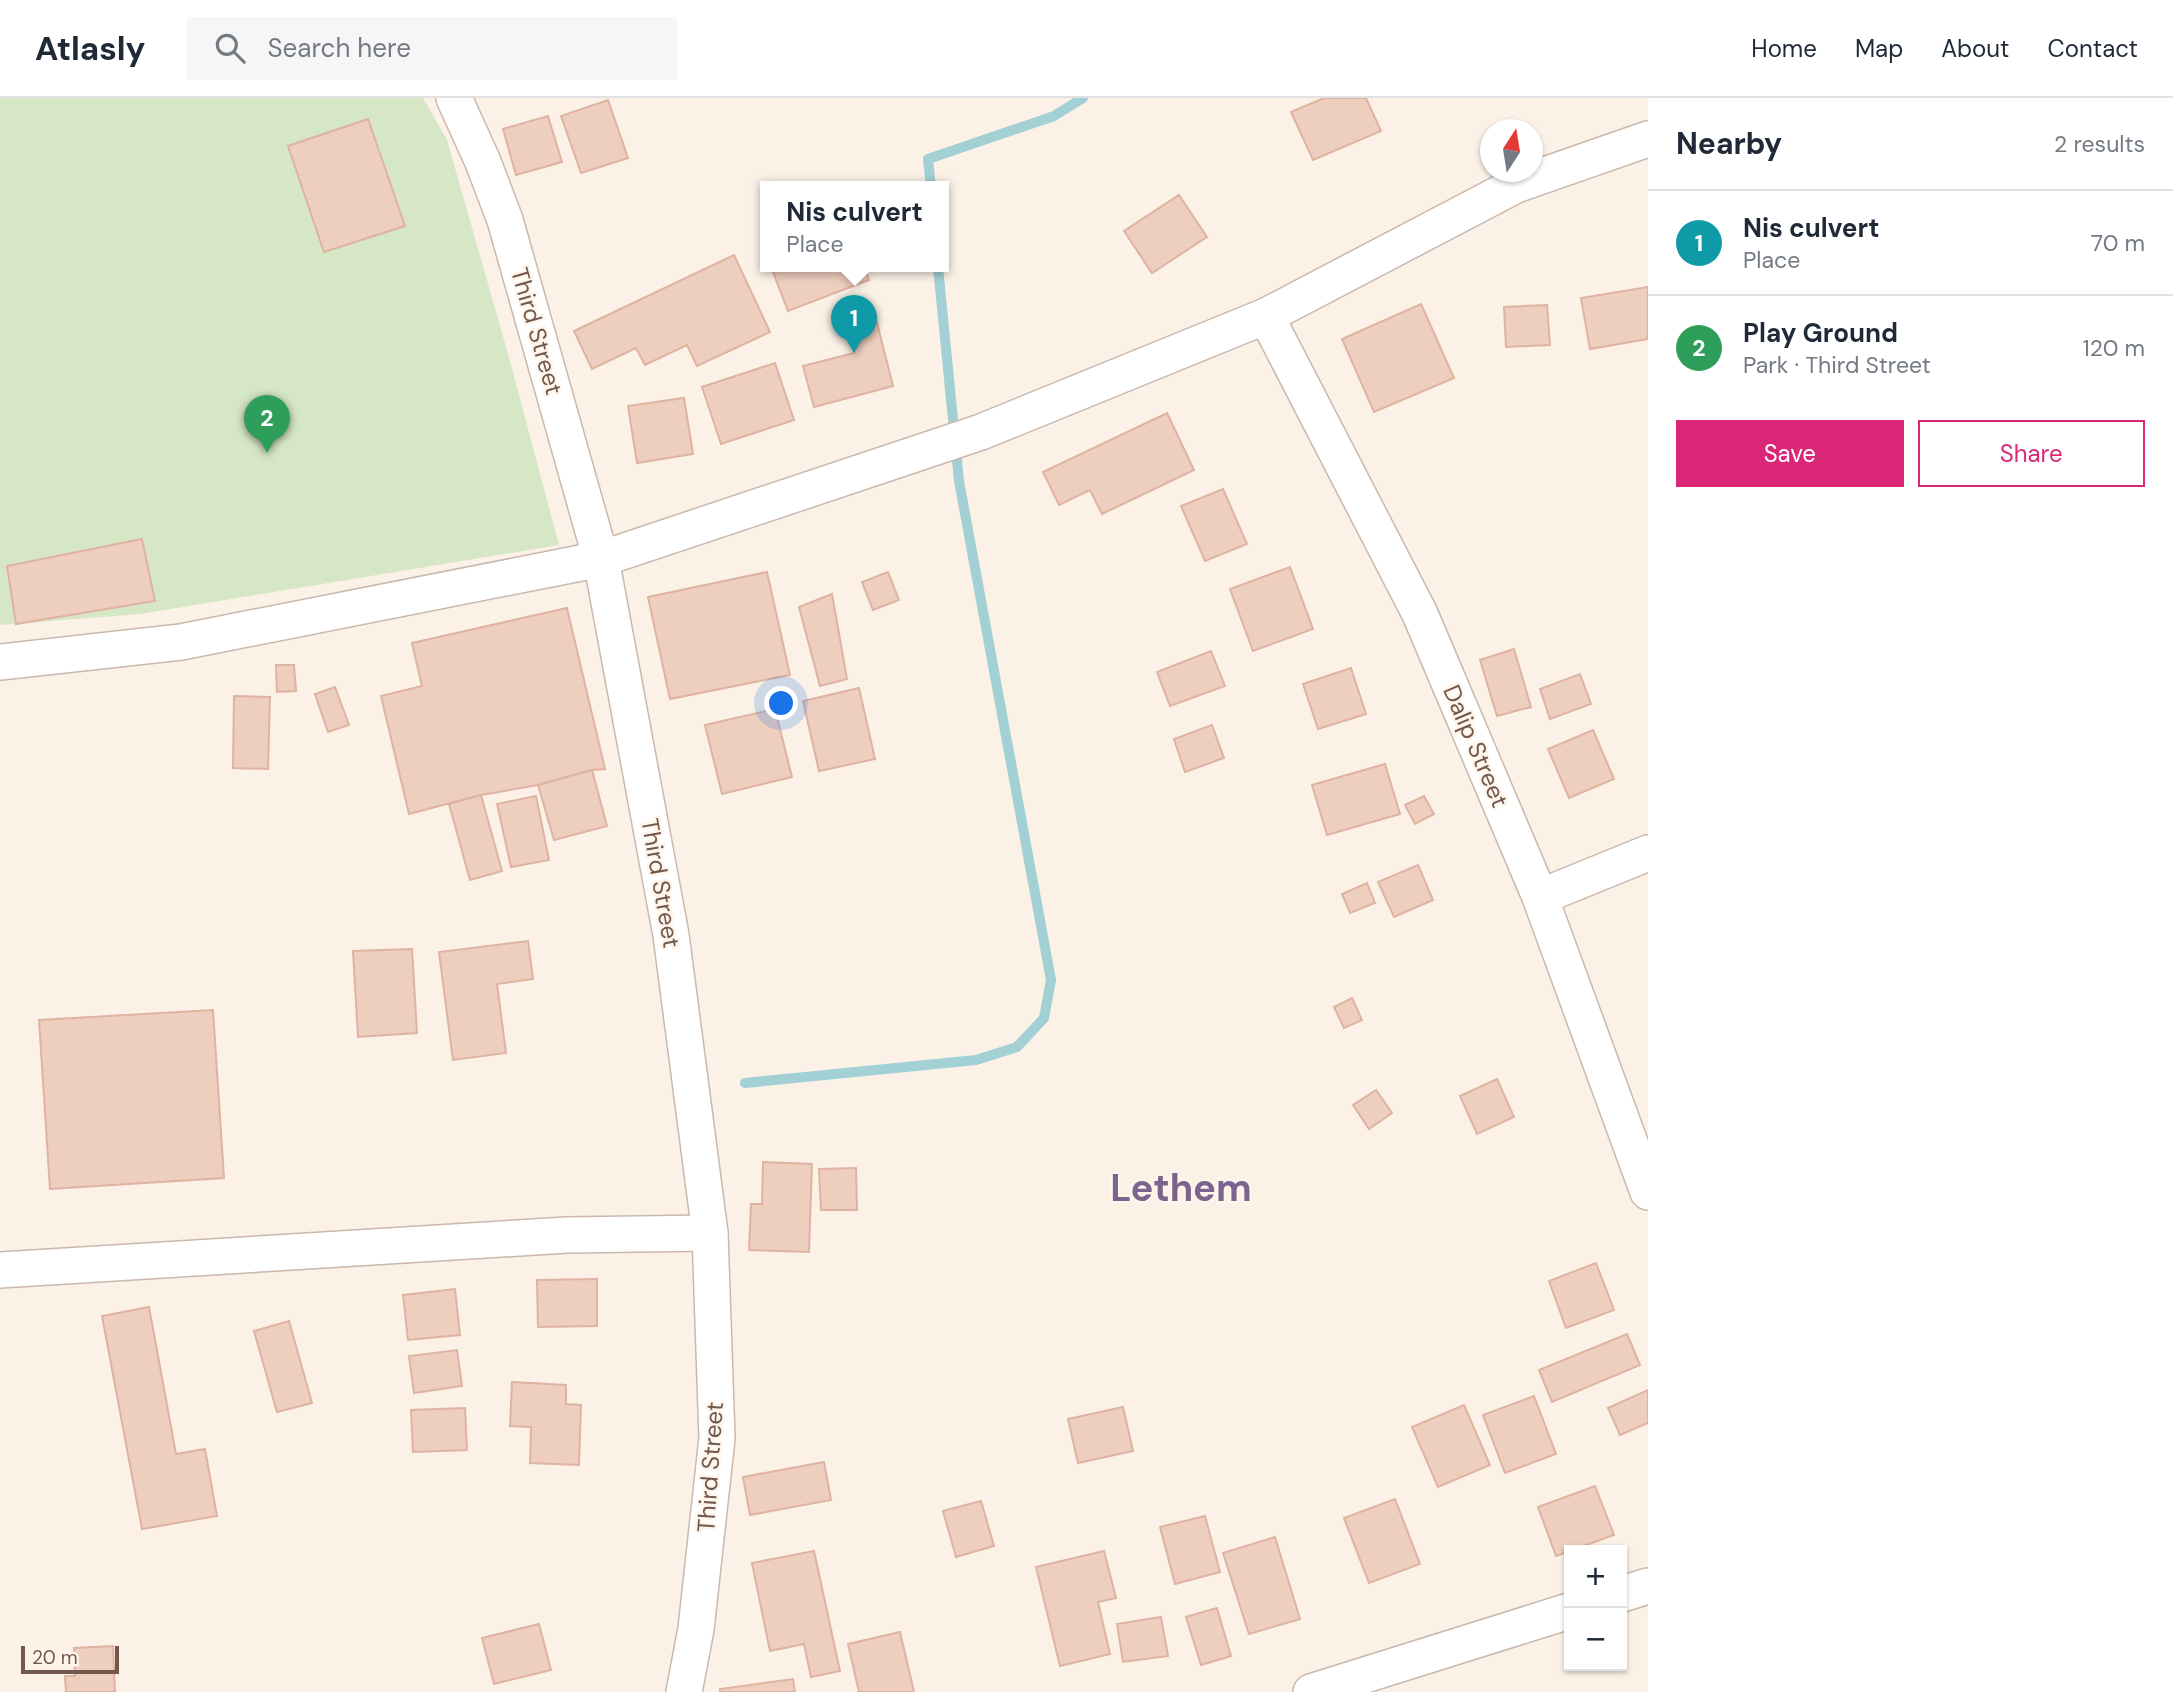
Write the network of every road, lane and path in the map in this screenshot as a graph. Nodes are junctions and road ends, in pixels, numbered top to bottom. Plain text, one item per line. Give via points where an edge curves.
1 (454, 98) edge
2 (1648, 139) edge
3 (1266, 316) junction
4 (601, 559) junction
5 (0, 662) edge
6 (1648, 853) edge
7 (1540, 897) junction
8 (1648, 1192) edge
9 (710, 1233) junction
10 (0, 1270) edge
11 (1648, 1586) edge
12 (1627, 1592) edge
13 (1564, 1613) edge
14 (684, 1692) edge
15 (1311, 1692) edge

1 - 4 street, Third Street via 505,220
2 - 3 street via 1516,185
3 - 4 street via 956,440
3 - 7 street, Dalip Street via 1420,614
4 - 5 street via 181,642
4 - 9 street, Third Street via 671,935
6 - 7 street
7 - 8 street, Dalip Street
9 - 10 street via 567,1235
9 - 14 street, Third Street via 717,1438 696,1629
11 - 12 street
13 - 15 street

